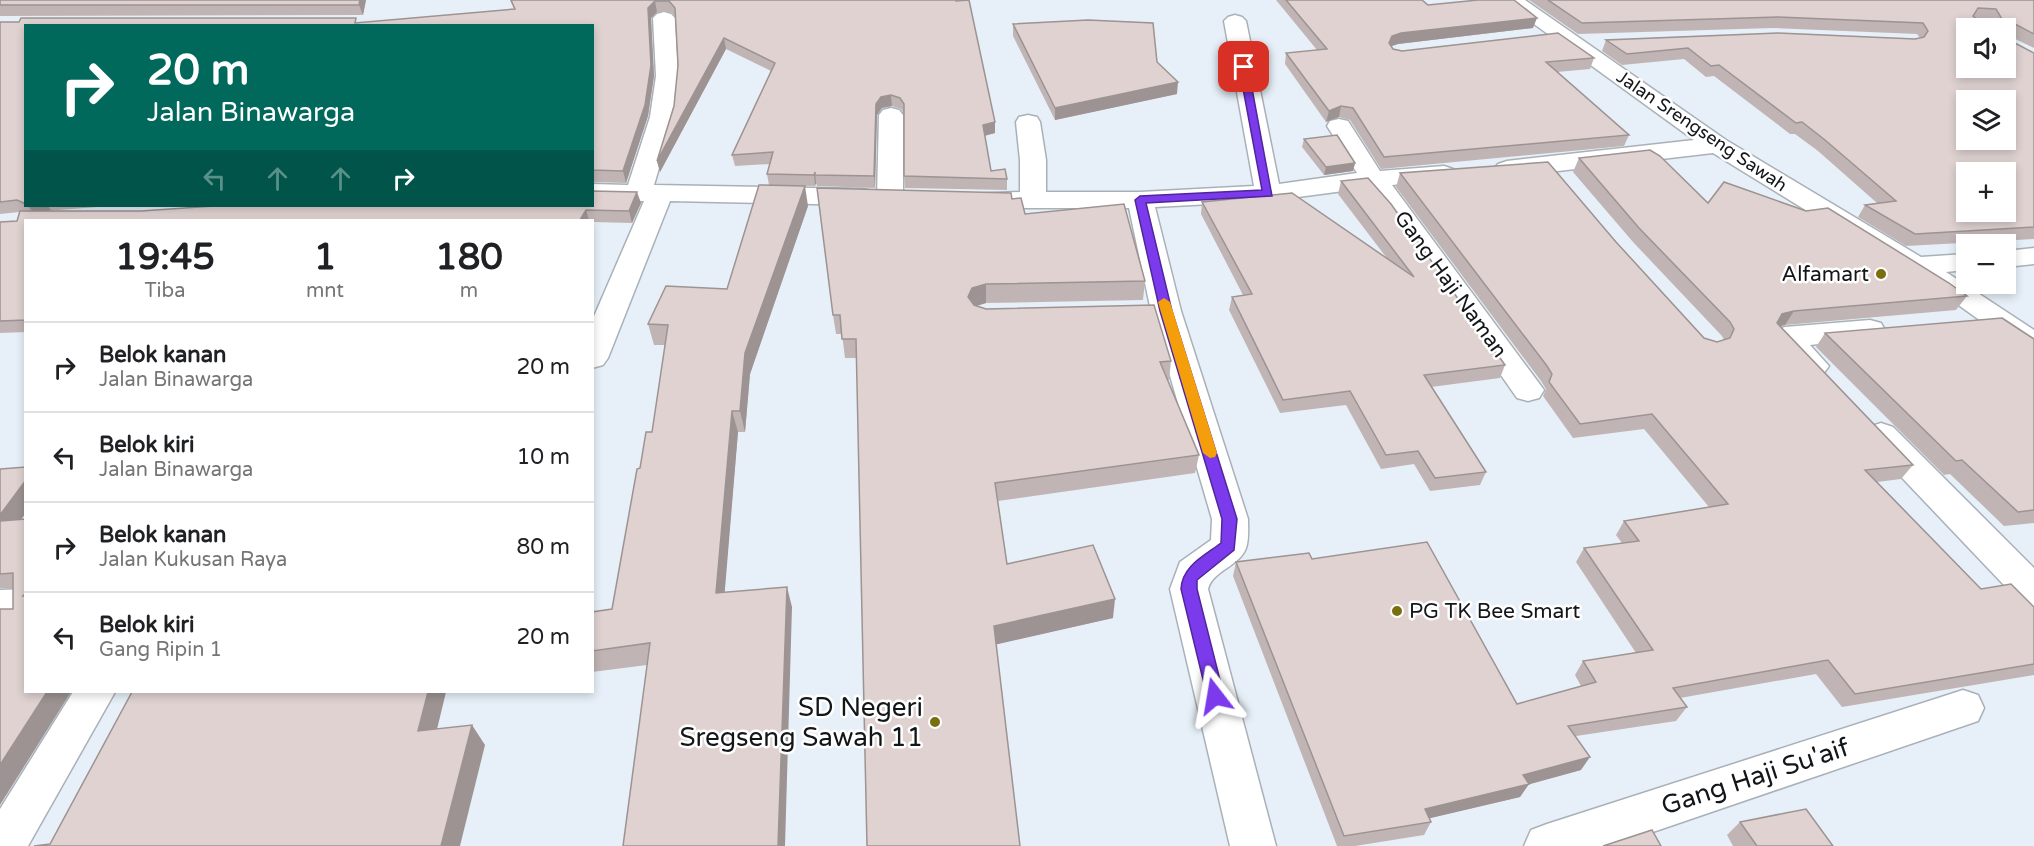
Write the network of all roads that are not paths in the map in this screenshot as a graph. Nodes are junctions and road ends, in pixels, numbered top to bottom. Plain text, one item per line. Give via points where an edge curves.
1 (1511, 0) edge
2 (664, 18) edge
3 (1235, 21) dead end
4 (1526, 38) edge
5 (1564, 39) junction
6 (1604, 42) edge
7 (891, 115) dead end
8 (1028, 122) dead end
9 (1339, 126) edge
10 (1717, 146) junction
11 (1372, 179) junction
12 (594, 192) edge
13 (650, 193) junction
14 (1268, 193) junction
15 (950, 199) edge
16 (1140, 200) junction
17 (1034, 201) junction
18 (2034, 256) edge
19 (2016, 258) edge
20 (1956, 263) edge
21 (1916, 266) junction
22 (1997, 319) junction
23 (1950, 323) edge
24 (1903, 327) edge
25 (2034, 344) edge
26 (594, 352) edge
27 (1835, 388) edge
28 (1528, 390) dead end
29 (1860, 414) edge
30 (2034, 592) edge
31 (24, 605) edge
32 (0, 606) edge
33 (94, 693) edge
34 (1963, 708) dead end
35 (3, 846) edge
36 (1253, 846) edge
37 (1547, 846) edge

1 - 5 street, Jalan Srengseng Sawah
2 - 13 street via 667,76
3 - 14 street
4 - 5 street
5 - 6 street
5 - 10 street, Jalan Srengseng Sawah
7 - 13 street via 902,198
8 - 17 street
9 - 11 street, Gang Haji Naman
10 - 11 street via 1558,174 1474,171
10 - 21 street, Jalan Srengseng Sawah
11 - 14 street
11 - 28 street, Gang Haji Naman via 1398,209
12 - 13 street
13 - 26 street
14 - 16 street
15 - 17 street
16 - 17 street
16 - 36 street via 1149,311 1230,519 1229,546 1193,573 1189,589
18 - 19 street
20 - 21 street
21 - 22 street, Jalan Srengseng Sawah
22 - 23 street
22 - 25 street, Jalan Srengseng Sawah
24 - 27 street via 1785,337
29 - 30 street
31 - 32 street
33 - 35 street
34 - 37 street, Gang Haji Su'aif

